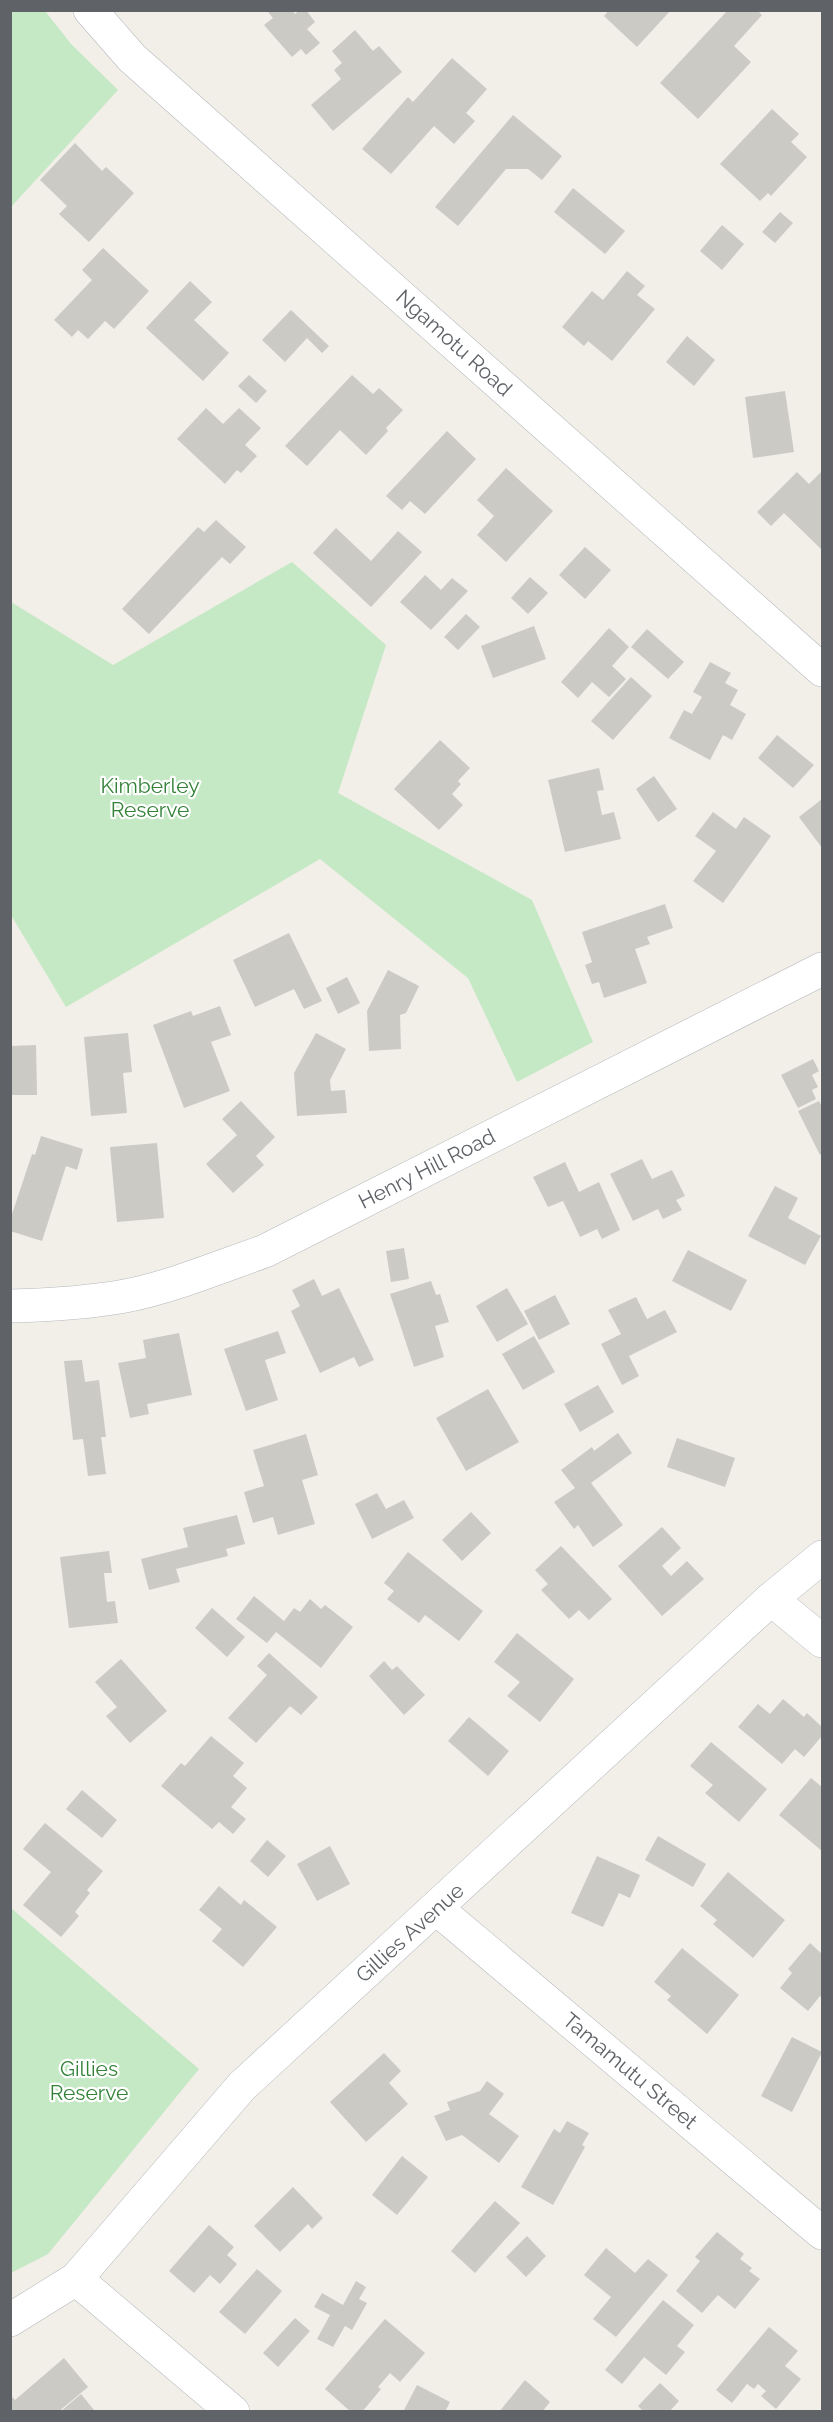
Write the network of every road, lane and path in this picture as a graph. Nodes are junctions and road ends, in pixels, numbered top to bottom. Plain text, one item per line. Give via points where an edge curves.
1 (90, 10) edge
2 (822, 670) edge
3 (822, 969) edge
4 (10, 1306) edge
5 (822, 1557) edge
6 (771, 1599) junction
7 (822, 1641) edge
8 (437, 1909) junction
9 (822, 2233) edge
10 (76, 2279) junction
11 (10, 2320) edge
12 (233, 2412) edge

1 - 2 street, Ngamotu Road via 132,58
3 - 4 street, Henry Hill Road via 265,1251 127,1296 57,1305
5 - 6 street, Gillies Avenue
6 - 7 street
6 - 8 street, Gillies Avenue
8 - 9 street, Tamamutu Street
8 - 10 street, Gillies Avenue via 242,2086
10 - 11 street, Gillies Avenue
10 - 12 street

